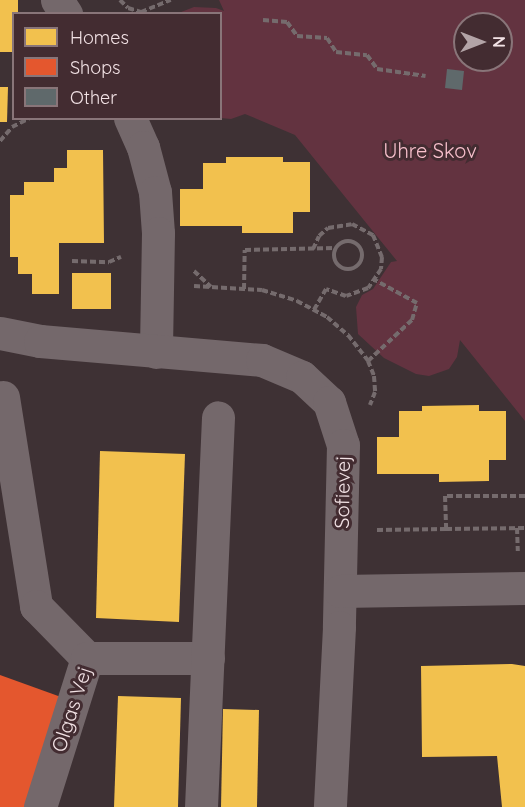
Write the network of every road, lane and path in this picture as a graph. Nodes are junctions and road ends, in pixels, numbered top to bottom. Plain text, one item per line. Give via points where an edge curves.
1 (120, 0) edge
2 (171, 0) edge
3 (263, 20) dead end
4 (426, 76) dead end
5 (26, 120) edge
6 (131, 120) edge
7 (0, 141) edge
8 (158, 233) junction
9 (335, 248) junction
10 (313, 249) junction
11 (72, 261) dead end
12 (375, 280) junction
13 (158, 285) junction
14 (244, 289) junction
15 (0, 333) edge
16 (156, 352) junction
17 (368, 361) dead end
18 (3, 398) dead end
19 (218, 417) dead end
20 (525, 496) edge
21 (525, 528) edge
22 (446, 529) junction
23 (342, 531) junction
24 (525, 588) edge
25 (340, 591) junction
26 (87, 658) junction
27 (208, 658) junction
28 (40, 807) edge
29 (201, 807) edge
30 (330, 807) edge

1 - 2 path via 141,12
3 - 4 path via 287,22 297,36 327,39 336,52 367,55 377,69
5 - 7 path via 12,127
6 - 8 street via 155,192
8 - 11 path via 109,262
8 - 13 street
9 - 9 path via 351,240 361,248 362,257 353,268 343,268 335,262
9 - 10 path
10 - 12 path via 328,228 352,224 363,228 379,246 381,269
10 - 14 path via 245,250
12 - 14 path via 357,294 346,296 327,289 314,310 276,294
12 - 17 path via 417,303 412,320
13 - 14 path
13 - 16 street
15 - 16 street, Sofievej via 40,341
16 - 23 street, Sofievej via 262,360 302,377 329,402 344,445
18 - 26 street via 36,606
19 - 27 street
20 - 22 path via 445,496
21 - 22 path
22 - 23 path
23 - 25 street, Sofievej
24 - 25 street
25 - 30 street, Sofievej
26 - 27 street, Olgas Vej
26 - 28 street, Olgas Vej
27 - 29 street

